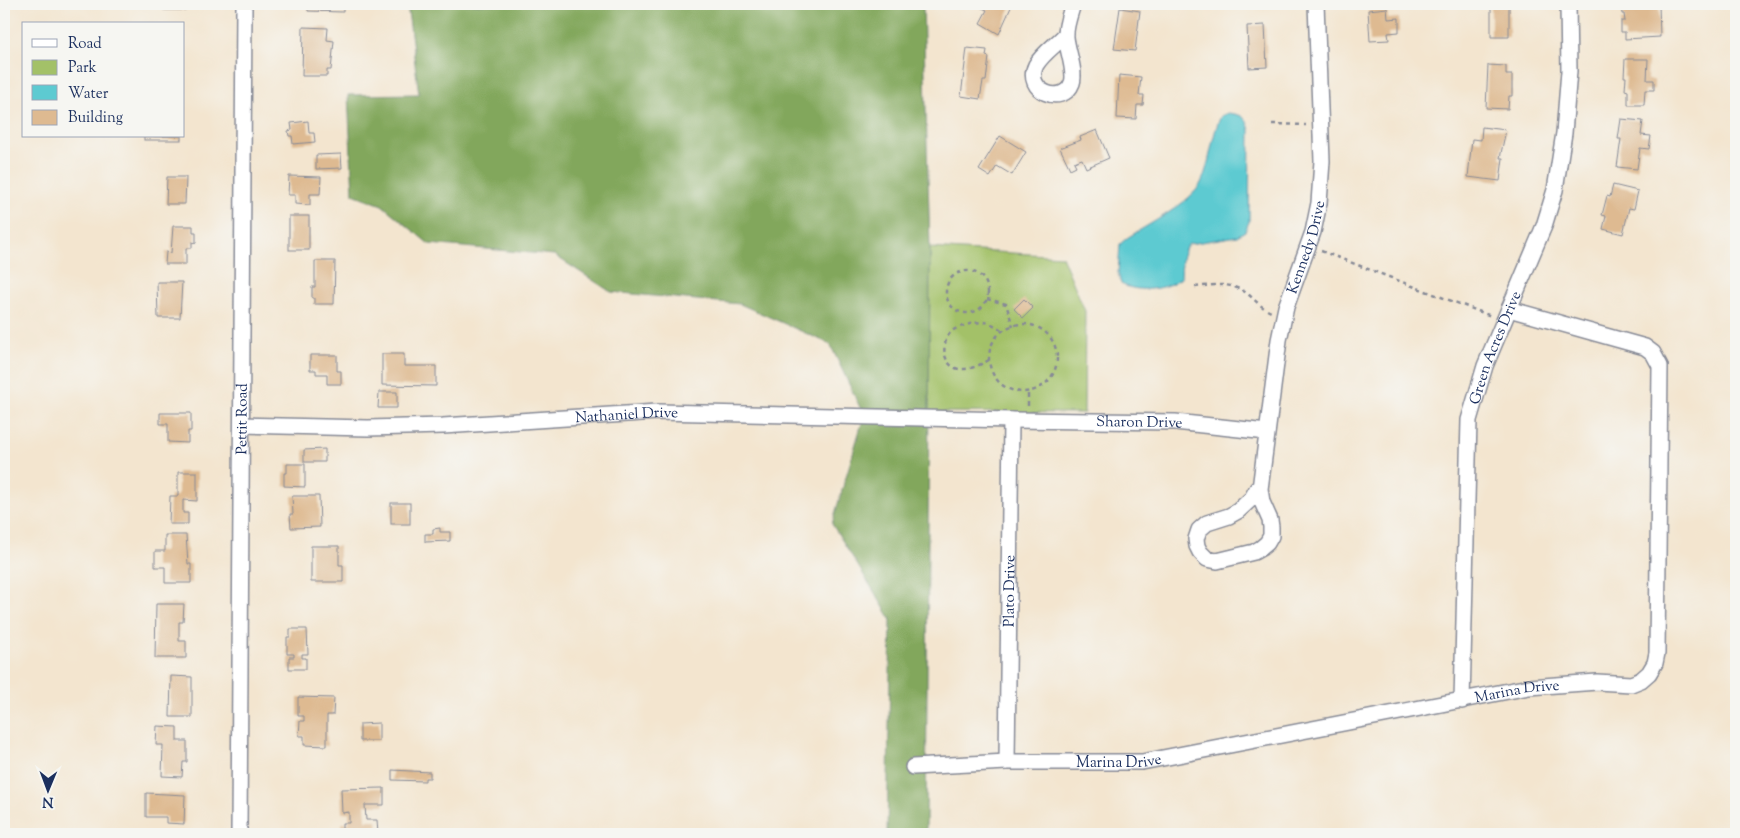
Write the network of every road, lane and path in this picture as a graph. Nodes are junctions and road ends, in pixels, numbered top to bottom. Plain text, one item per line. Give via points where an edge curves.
1 (244, 4) edge
2 (1073, 4) edge
3 (1316, 4) edge
4 (1568, 4) edge
5 (1066, 35) dead end
6 (1272, 124) dead end
7 (1320, 125) junction
8 (1308, 246) junction
9 (1195, 287) dead end
10 (987, 298) junction
11 (1506, 315) junction
12 (1284, 317) junction
13 (1013, 326) junction
14 (1003, 331) junction
15 (989, 360) junction
16 (1011, 420) junction
17 (242, 425) junction
18 (1267, 432) junction
19 (1260, 489) junction
20 (1462, 701) junction
21 (1007, 762) junction
22 (913, 767) dead end
23 (239, 834) edge

1 - 17 street, Pettit Road
2 - 5 street
3 - 7 street, Kennedy Drive
4 - 11 street, Green Acres Drive via 1569,71 1555,190 1544,226
6 - 7 path
7 - 8 street, Kennedy Drive via 1319,203
8 - 11 path
8 - 12 street, Kennedy Drive
9 - 12 path via 1236,287 1263,308
10 - 10 path via 979,309 959,312 948,303 948,282 958,272 972,271 984,278
10 - 13 path via 1006,304
11 - 20 street, Green Acres Drive via 1485,366 1469,420
11 - 20 street, Marina Drive via 1646,347 1658,362 1661,376 1658,653 1649,673 1631,684 1550,685
12 - 18 street, Kennedy Drive via 1278,340
13 - 14 path
13 - 15 path via 1034,326 1050,337 1057,356 1053,375 1038,389 1017,392 998,381
14 - 15 path via 990,349
14 - 15 path via 986,322 975,323 956,329 946,340 944,355 954,367 969,369
16 - 17 street, Nathaniel Drive via 657,412 443,426
16 - 18 street, Sharon Drive via 1175,422
16 - 21 street, Plato Drive
17 - 23 street, Pettit Road
18 - 19 street, Kennedy Drive
19 - 19 street, Kennedy Drive via 1271,527 1267,543 1254,552 1208,559 1197,546 1199,530 1207,523 1238,511
20 - 21 street, Marina Drive via 1142,762
21 - 22 street, Marina Drive

